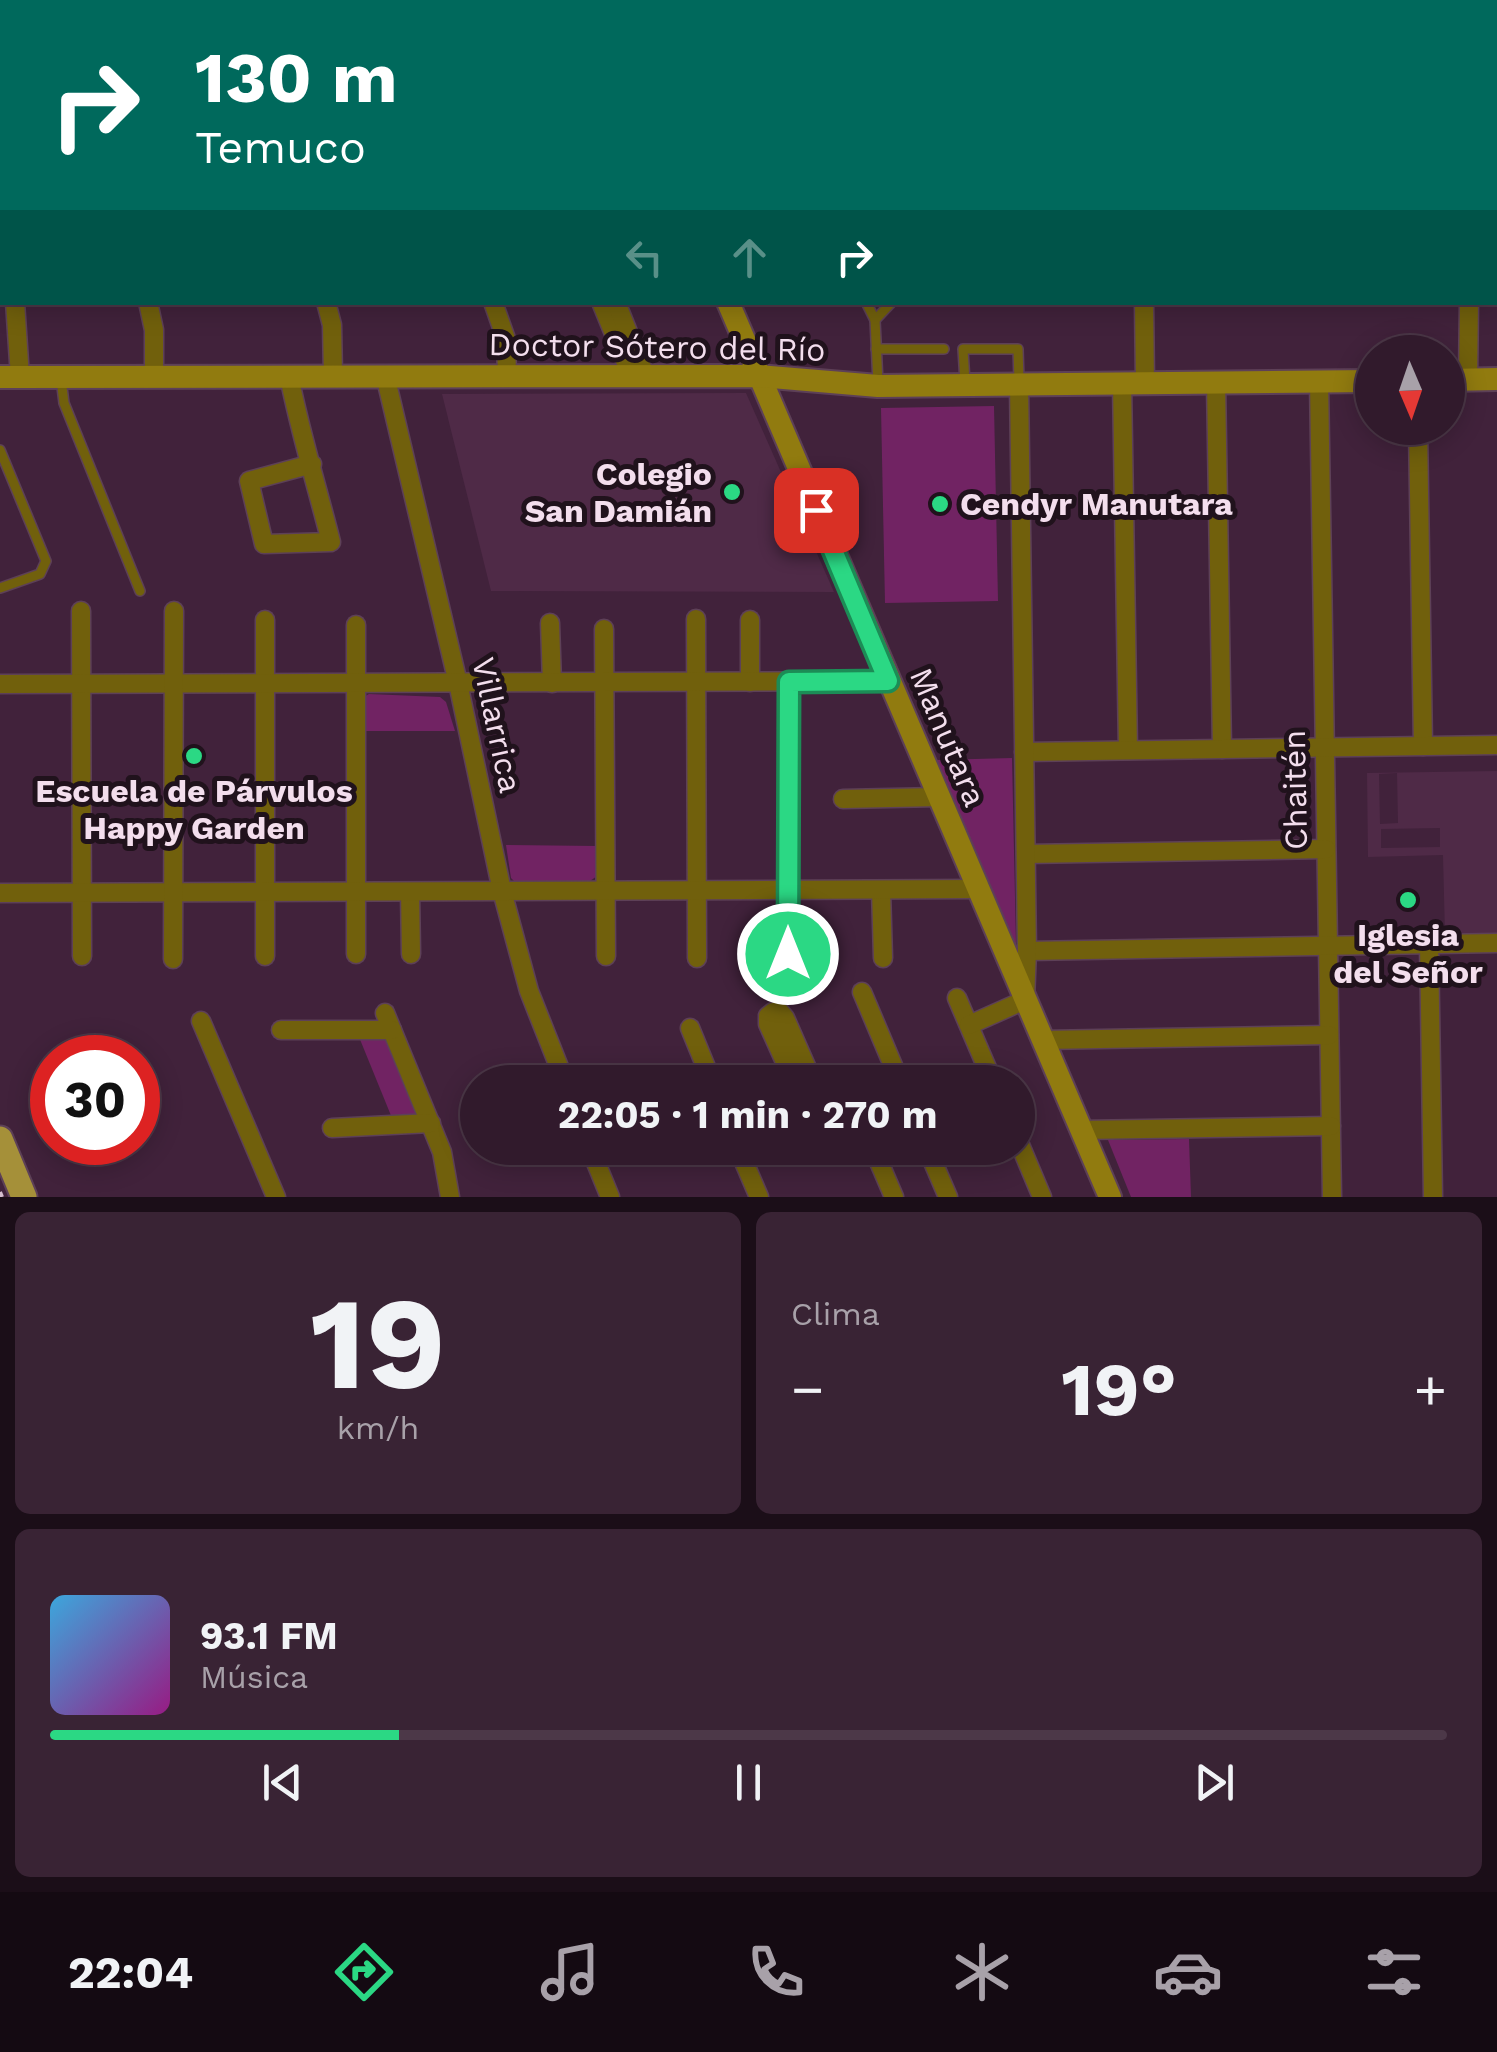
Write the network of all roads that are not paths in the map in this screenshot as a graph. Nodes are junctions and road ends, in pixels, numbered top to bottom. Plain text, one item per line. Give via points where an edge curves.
1 (16, 305) edge
2 (149, 305) edge
3 (327, 305) edge
4 (494, 305) edge
5 (603, 305) edge
6 (617, 305) edge
7 (729, 305) edge
8 (868, 305) edge
9 (889, 305) edge
10 (1144, 305) edge
11 (1469, 305) edge
12 (876, 320) junction
13 (1464, 335) edge
14 (876, 349) junction
15 (944, 349) dead end
16 (333, 375) junction
17 (385, 375) junction
18 (506, 375) junction
19 (638, 375) junction
20 (154, 376) junction
21 (289, 376) junction
22 (759, 376) junction
23 (10, 377) edge
24 (61, 377) junction
25 (1497, 379) edge
26 (1465, 380) edge
27 (1319, 381) junction
28 (1355, 381) edge
29 (1216, 382) junction
30 (1134, 383) junction
31 (1019, 384) junction
32 (965, 385) junction
33 (878, 386) junction
34 (1418, 445) edge
35 (0, 450) edge
36 (312, 464) junction
37 (0, 588) edge
38 (140, 592) dead end
39 (81, 611) dead end
40 (174, 611) dead end
41 (696, 619) dead end
42 (265, 620) dead end
43 (750, 620) dead end
44 (550, 623) dead end
45 (356, 625) dead end
46 (604, 628) dead end
47 (888, 681) junction
48 (552, 682) junction
49 (605, 682) junction
50 (696, 682) junction
51 (750, 682) junction
52 (789, 682) junction
53 (266, 683) junction
54 (356, 683) junction
55 (458, 683) junction
56 (0, 684) edge
57 (82, 684) junction
58 (174, 684) junction
59 (1497, 745) edge
60 (1422, 746) junction
61 (1325, 747) junction
62 (1222, 749) junction
63 (1128, 750) junction
64 (1024, 752) junction
65 (938, 797) junction
66 (843, 798) dead end
67 (1326, 849) junction
68 (1026, 854) junction
69 (978, 889) junction
70 (696, 890) junction
71 (788, 890) junction
72 (881, 890) junction
73 (502, 891) junction
74 (606, 891) junction
75 (82, 892) junction
76 (173, 892) junction
77 (265, 892) junction
78 (356, 892) junction
79 (410, 892) junction
80 (0, 893) edge
81 (1497, 942) edge
82 (1429, 944) junction
83 (1328, 946) junction
84 (1028, 951) junction
85 (356, 954) dead end
86 (411, 954) dead end
87 (788, 954) dead end
88 (82, 956) dead end
89 (266, 956) dead end
90 (606, 956) dead end
91 (697, 958) dead end
92 (883, 958) dead end
93 (173, 960) dead end
94 (862, 992) dead end
95 (957, 998) dead end
96 (1026, 1000) junction
97 (201, 1021) dead end
98 (968, 1025) junction
99 (690, 1028) dead end
100 (282, 1030) dead end
101 (1329, 1036) junction
102 (1042, 1040) junction
103 (558, 1065) edge
104 (705, 1065) edge
105 (786, 1065) edge
106 (806, 1065) edge
107 (893, 1065) edge
108 (986, 1065) edge
109 (431, 1123) junction
110 (1331, 1126) junction
111 (332, 1128) dead end
112 (1081, 1130) junction
113 (0, 1139) edge
114 (597, 1165) edge
115 (745, 1165) edge
116 (881, 1165) edge
117 (934, 1165) edge
118 (1029, 1165) edge
119 (24, 1197) edge
120 (276, 1197) edge
121 (450, 1197) edge
122 (610, 1197) edge
123 (758, 1197) edge
124 (894, 1197) edge
125 (948, 1197) edge
126 (1042, 1197) edge
127 (1110, 1197) edge
128 (1332, 1197) edge
129 (1432, 1197) edge

1 - 23 street
2 - 20 street
3 - 16 street
4 - 18 street via 506,339
5 - 19 street
6 - 19 street
7 - 22 main road, Manutara
8 - 12 lane
9 - 12 lane
10 - 30 street
11 - 13 street
12 - 14 lane
14 - 15 lane
14 - 33 lane
16 - 17 main road, Doctor Sótero del Río
16 - 21 main road, Doctor Sótero del Río
17 - 18 main road, Doctor Sótero del Río
17 - 55 street, Villarrica
18 - 19 main road, Doctor Sótero del Río
19 - 22 main road, Doctor Sótero del Río
20 - 21 main road, Doctor Sótero del Río
20 - 24 main road, Doctor Sótero del Río
21 - 36 street
22 - 33 main road, Doctor Sótero del Río
22 - 47 main road, Manutara
23 - 24 main road, Doctor Sótero del Río
24 - 38 lane via 64,403
25 - 26 main road
27 - 28 main road, Doctor Sótero del Río
27 - 29 main road, Doctor Sótero del Río
27 - 61 street, Chaitén
29 - 30 main road, Doctor Sótero del Río
29 - 62 street
30 - 31 main road, Doctor Sótero del Río
30 - 63 street
31 - 32 main road, Doctor Sótero del Río
31 - 32 lane via 1018,349 963,349
31 - 64 street
32 - 33 main road, Doctor Sótero del Río
34 - 60 street
35 - 37 lane via 46,561 40,574
36 - 36 street via 331,542 264,544 249,481
39 - 57 street
40 - 58 street
41 - 50 street
42 - 53 street
43 - 51 street
44 - 48 street
45 - 54 street
46 - 49 street
47 - 52 street
47 - 65 main road, Manutara
48 - 49 street
48 - 55 street
49 - 50 street
49 - 74 street
50 - 51 street
50 - 70 street
51 - 52 street
52 - 71 street
53 - 54 street
53 - 58 street
53 - 77 street
54 - 55 street
54 - 78 street
55 - 73 street, Villarrica
56 - 57 street
57 - 58 street
57 - 75 street
58 - 76 street
59 - 60 street
60 - 61 street
61 - 62 street
61 - 67 street, Chaitén
62 - 63 street
63 - 64 street
64 - 68 street
65 - 66 street
65 - 69 main road, Manutara
67 - 68 street
67 - 83 street, Chaitén
68 - 84 street
69 - 72 street
69 - 96 main road, Manutara
70 - 71 street
70 - 74 street
70 - 91 street
71 - 72 street
71 - 87 street
72 - 92 street
73 - 74 street
73 - 79 street
73 - 103 street, Villarrica
74 - 90 street
75 - 76 street
75 - 80 street
75 - 88 street
76 - 77 street
76 - 93 street
77 - 78 street
77 - 89 street
78 - 79 street
78 - 85 street
79 - 86 street
81 - 82 street
82 - 83 street
82 - 129 street
83 - 84 street
83 - 101 street, Chaitén
84 - 96 street
94 - 107 street
95 - 98 street
96 - 98 street
96 - 102 main road, Manutara
97 - 120 street
98 - 108 street
99 - 104 street
100 - 109 street via 388,1021
101 - 102 street
101 - 110 street, Chaitén
102 - 112 main road, Manutara
105 - 106 street via 768,1024 772,1012 785,1018
109 - 111 street
109 - 121 street
110 - 112 street
110 - 128 street, Chaitén
112 - 127 main road, Manutara
113 - 119 main road
114 - 122 street
115 - 123 street
116 - 124 street
117 - 125 street
118 - 126 street

